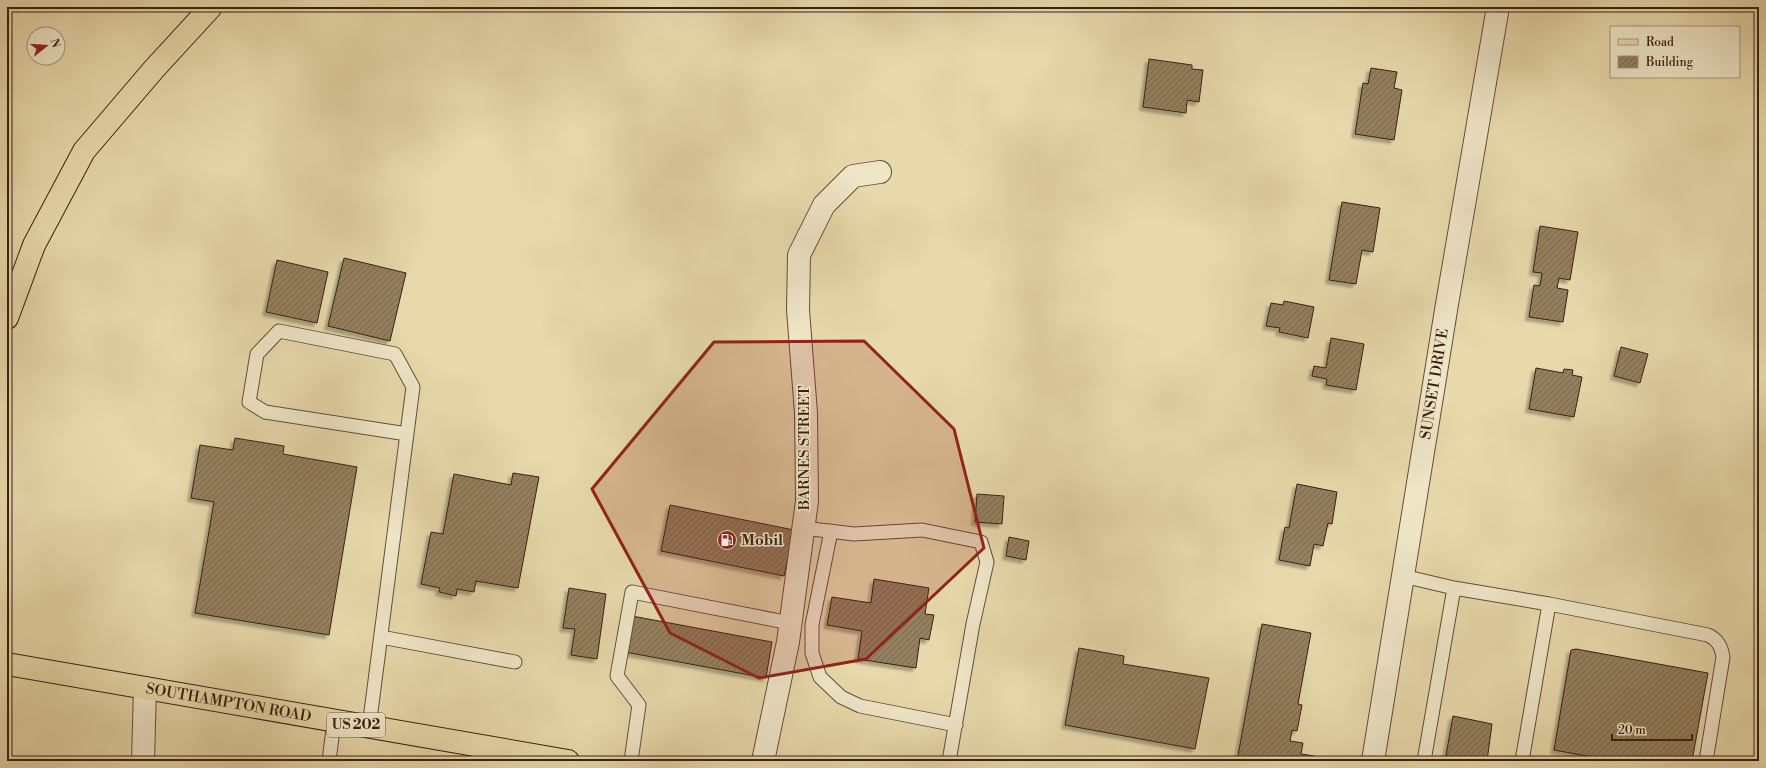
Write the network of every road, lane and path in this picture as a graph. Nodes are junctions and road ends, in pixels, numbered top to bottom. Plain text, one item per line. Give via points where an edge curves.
1 (211, 7) edge
2 (1498, 7) edge
3 (880, 172) dead end
4 (7, 318) edge
5 (407, 434) junction
6 (803, 528) junction
7 (831, 531) junction
8 (1403, 576) junction
9 (1454, 588) junction
10 (1549, 604) junction
11 (790, 623) junction
12 (381, 637) junction
13 (515, 662) dead end
14 (7, 664) edge
15 (145, 688) junction
16 (334, 721) junction
17 (956, 725) junction
18 (369, 727) junction
19 (143, 761) edge
20 (329, 761) edge
21 (568, 761) edge
22 (631, 761) edge
23 (763, 761) edge
24 (950, 761) edge
25 (1373, 761) edge
26 (1424, 761) edge
27 (1522, 761) edge
28 (1706, 761) edge

1 - 4 main road via 84,151 34,245
2 - 8 street, SUNSET DRIVE
3 - 6 street, BARNES STREET via 853,176 824,205 799,255 798,310 806,413 806,501
5 - 5 lane via 413,387 395,354 279,331 257,354 249,402 265,412
5 - 12 lane
6 - 7 lane
6 - 11 street, BARNES STREET
7 - 17 lane via 812,625 812,653 820,677 841,697 860,706
7 - 17 lane via 854,534 922,530 981,542 986,562
8 - 9 lane
8 - 25 street, SUNSET DRIVE
9 - 10 lane
9 - 26 lane
10 - 27 lane
10 - 28 lane via 1708,635 1715,639 1721,646 1723,656
11 - 22 lane via 632,592 617,676 639,705
11 - 23 street, BARNES STREET
12 - 13 lane
12 - 18 lane
14 - 15 main road, SOUTHAMPTON ROAD / US 202
15 - 16 main road, SOUTHAMPTON ROAD / US 202
15 - 19 street
16 - 18 main road, SOUTHAMPTON ROAD / US 202
16 - 20 lane
17 - 24 lane
18 - 21 main road, SOUTHAMPTON ROAD / US 202

